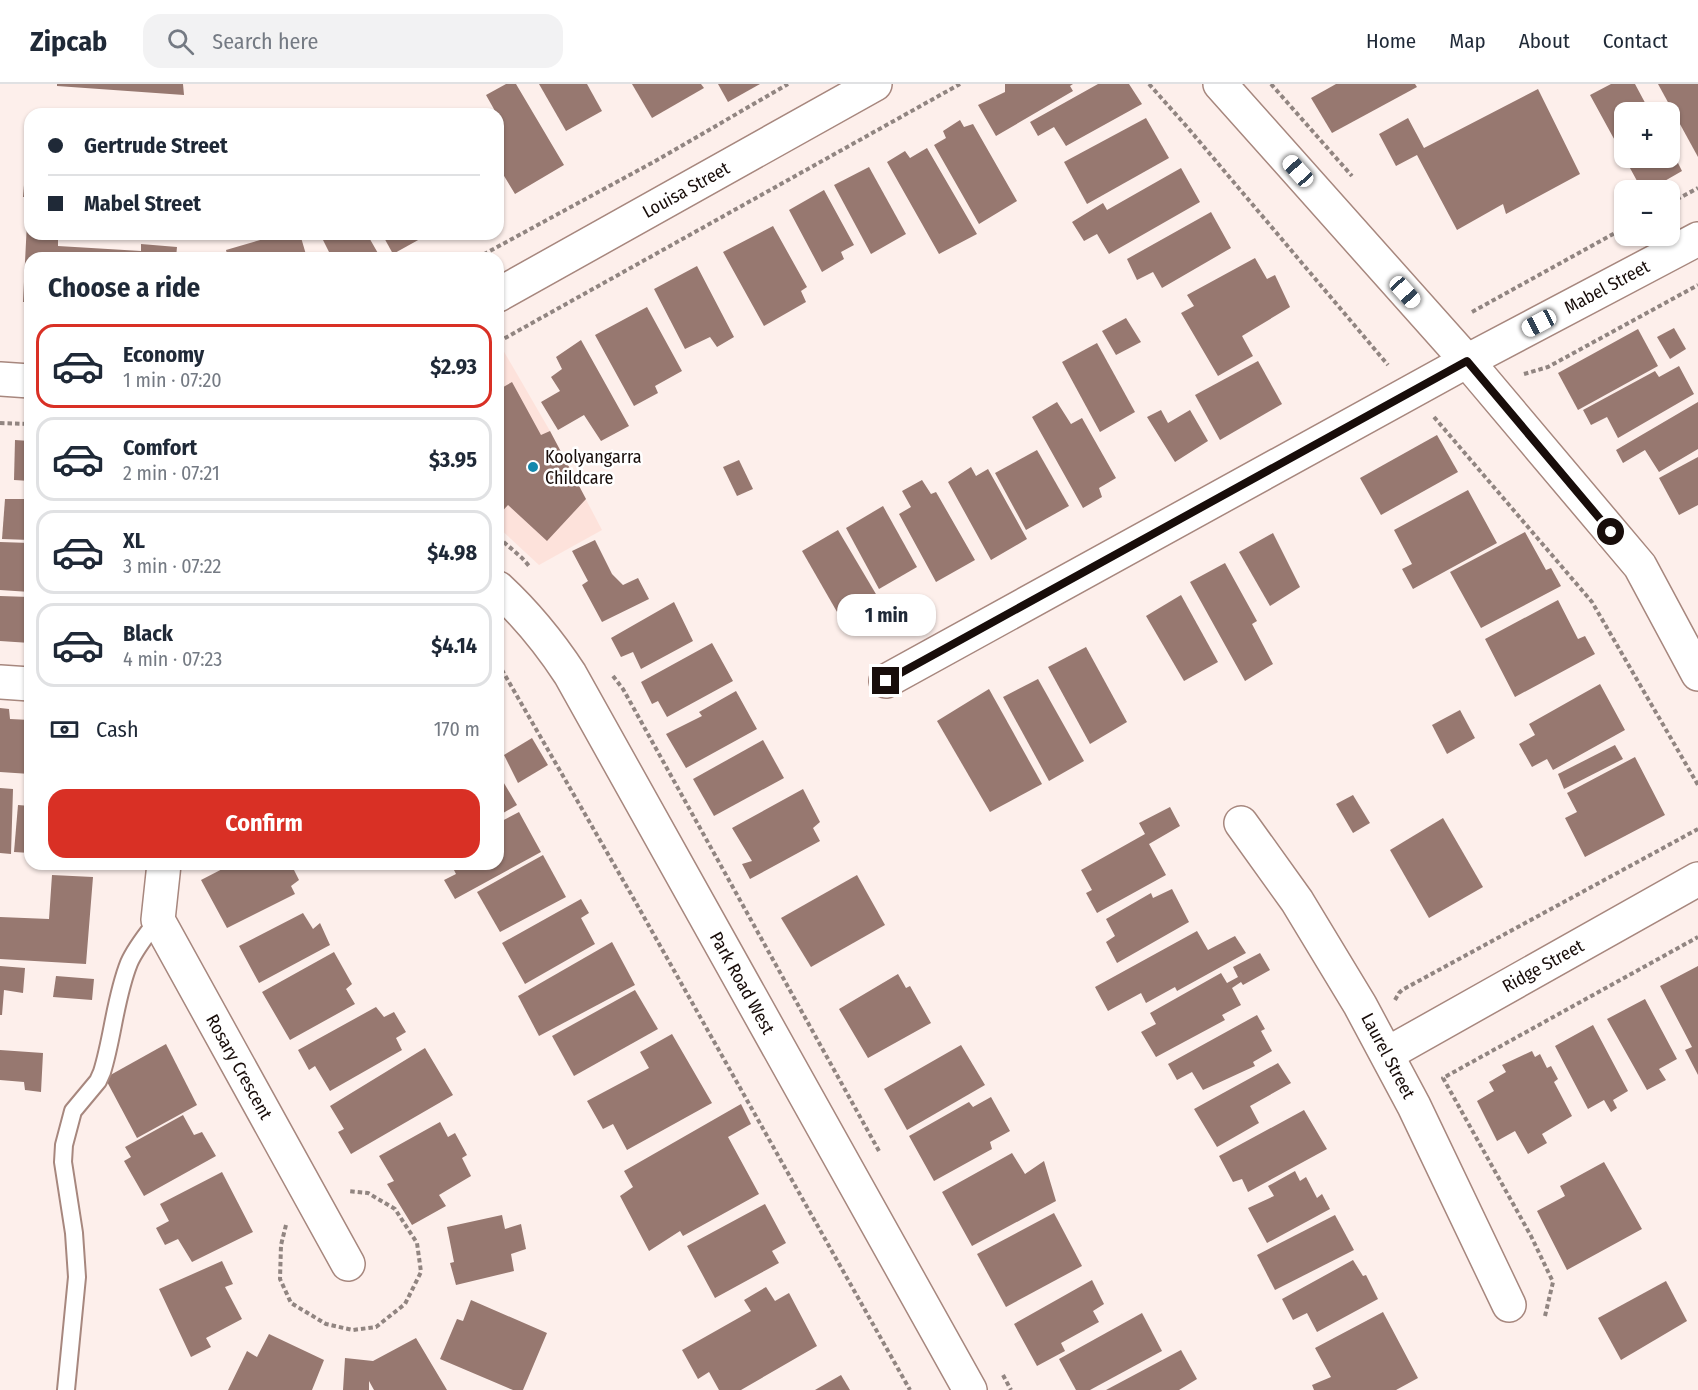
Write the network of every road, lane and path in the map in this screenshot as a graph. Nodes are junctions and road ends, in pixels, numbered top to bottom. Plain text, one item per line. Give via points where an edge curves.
1 (788, 84) edge
2 (875, 84) edge
3 (960, 84) edge
4 (1149, 84) edge
5 (1220, 84) edge
6 (1271, 84) edge
7 (1356, 181) dead end
8 (1698, 188) edge
9 (1680, 198) edge
10 (1614, 234) edge
11 (1698, 239) edge
12 (488, 252) edge
13 (1698, 285) edge
14 (504, 292) edge
15 (1465, 304) dead end
16 (504, 339) edge
17 (1467, 361) junction
18 (1393, 370) dead end
19 (0, 379) edge
20 (24, 381) edge
21 (1531, 383) dead end
22 (1428, 410) dead end
23 (0, 423) edge
24 (24, 424) edge
25 (504, 594) edge
26 (504, 673) edge
27 (1698, 674) edge
28 (886, 681) dead end
29 (0, 682) edge
30 (24, 684) edge
31 (1698, 785) edge
32 (1241, 823) dead end
33 (1698, 829) edge
34 (163, 870) edge
35 (1698, 879) edge
36 (158, 920) junction
37 (1698, 937) edge
38 (1395, 1003) dead end
39 (1387, 1054) junction
40 (348, 1264) dead end
41 (1509, 1305) dead end
42 (1545, 1316) dead end
43 (66, 1390) edge
44 (910, 1390) edge
45 (969, 1390) edge

1 - 12 path
2 - 14 street, Louisa Street
3 - 16 path
4 - 18 path
5 - 17 street
6 - 7 path
8 - 9 path
10 - 15 path via 1473,313
11 - 17 street, Mabel Street
13 - 21 path via 1548,367 1523,374
17 - 27 street via 1640,566
17 - 28 street, Mabel Street
19 - 20 street
22 - 31 path via 1592,602
23 - 24 path
25 - 45 street, Park Road West via 537,627 570,674
26 - 44 path
29 - 30 street
32 - 39 street, Laurel Street via 1298,901
33 - 38 path via 1402,990
34 - 36 street
35 - 39 street, Ridge Street
36 - 40 street, Rosary Crescent
36 - 43 lane via 130,962 102,1072 73,1111 64,1145 77,1277
37 - 42 path via 1443,1078 1531,1236 1552,1282
39 - 41 street, Laurel Street

